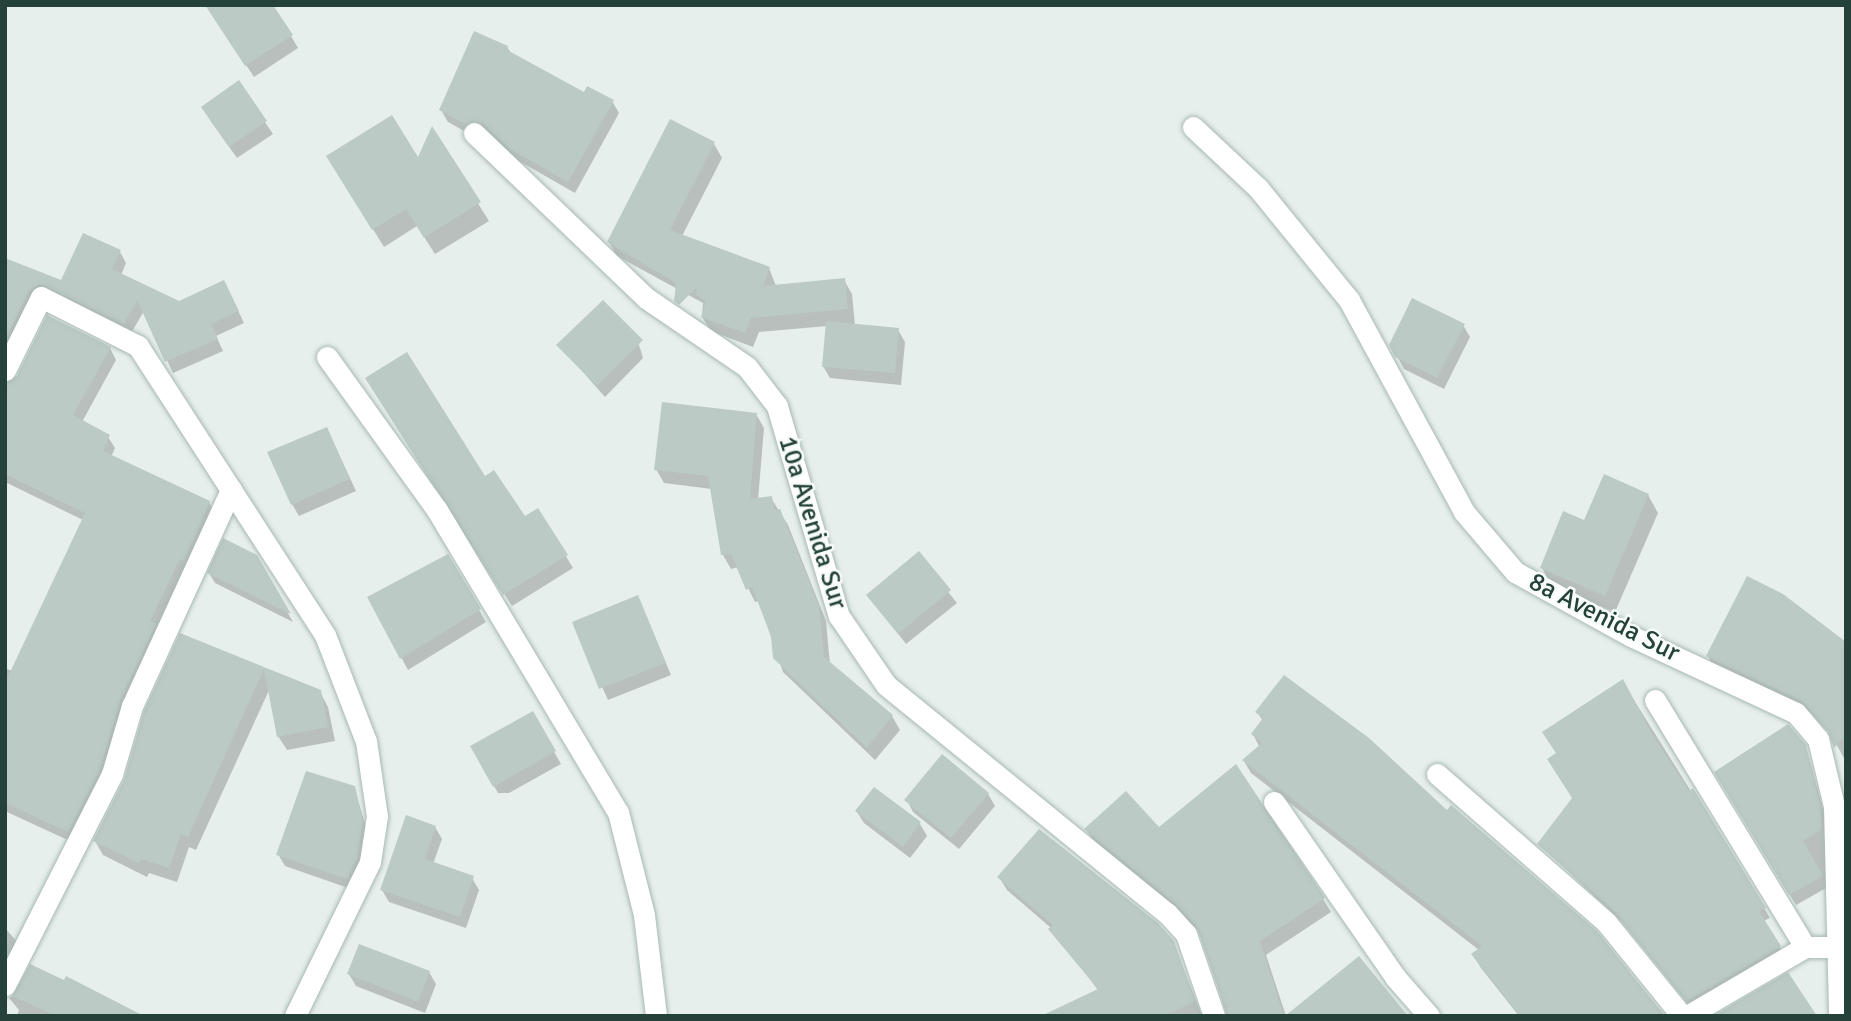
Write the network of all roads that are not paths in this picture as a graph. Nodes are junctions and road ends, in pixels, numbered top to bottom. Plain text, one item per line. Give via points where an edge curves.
1 (1193, 127) dead end
2 (474, 133) dead end
3 (327, 356) dead end
4 (5, 370) edge
5 (230, 490) junction
6 (1656, 700) dead end
7 (1437, 774) dead end
8 (1838, 784) edge
9 (1274, 802) dead end
10 (1805, 947) junction
11 (1841, 947) edge
12 (5, 985) edge
13 (295, 1016) edge
14 (656, 1016) edge
15 (1214, 1016) edge
16 (1429, 1016) edge
17 (1685, 1016) edge
18 (1839, 1016) edge

1 - 8 street, 8a Avenida Sur via 1258,188 1349,300 1464,512 1515,572 1620,631 1796,713 1818,739
2 - 15 street, 10a Avenida Sur via 646,298 747,367 777,406 839,616 886,685 1167,913 1186,934
3 - 14 street via 437,510 618,812 643,915
4 - 5 street via 41,297 138,346
5 - 12 street via 132,706 112,774
5 - 13 street via 325,635 366,741 377,816 370,862
6 - 10 street
7 - 17 street via 1606,922
8 - 11 street, 8a Avenida Sur
9 - 16 street via 1395,977
10 - 11 street
10 - 17 street
11 - 18 street, 8a Avenida Sur

